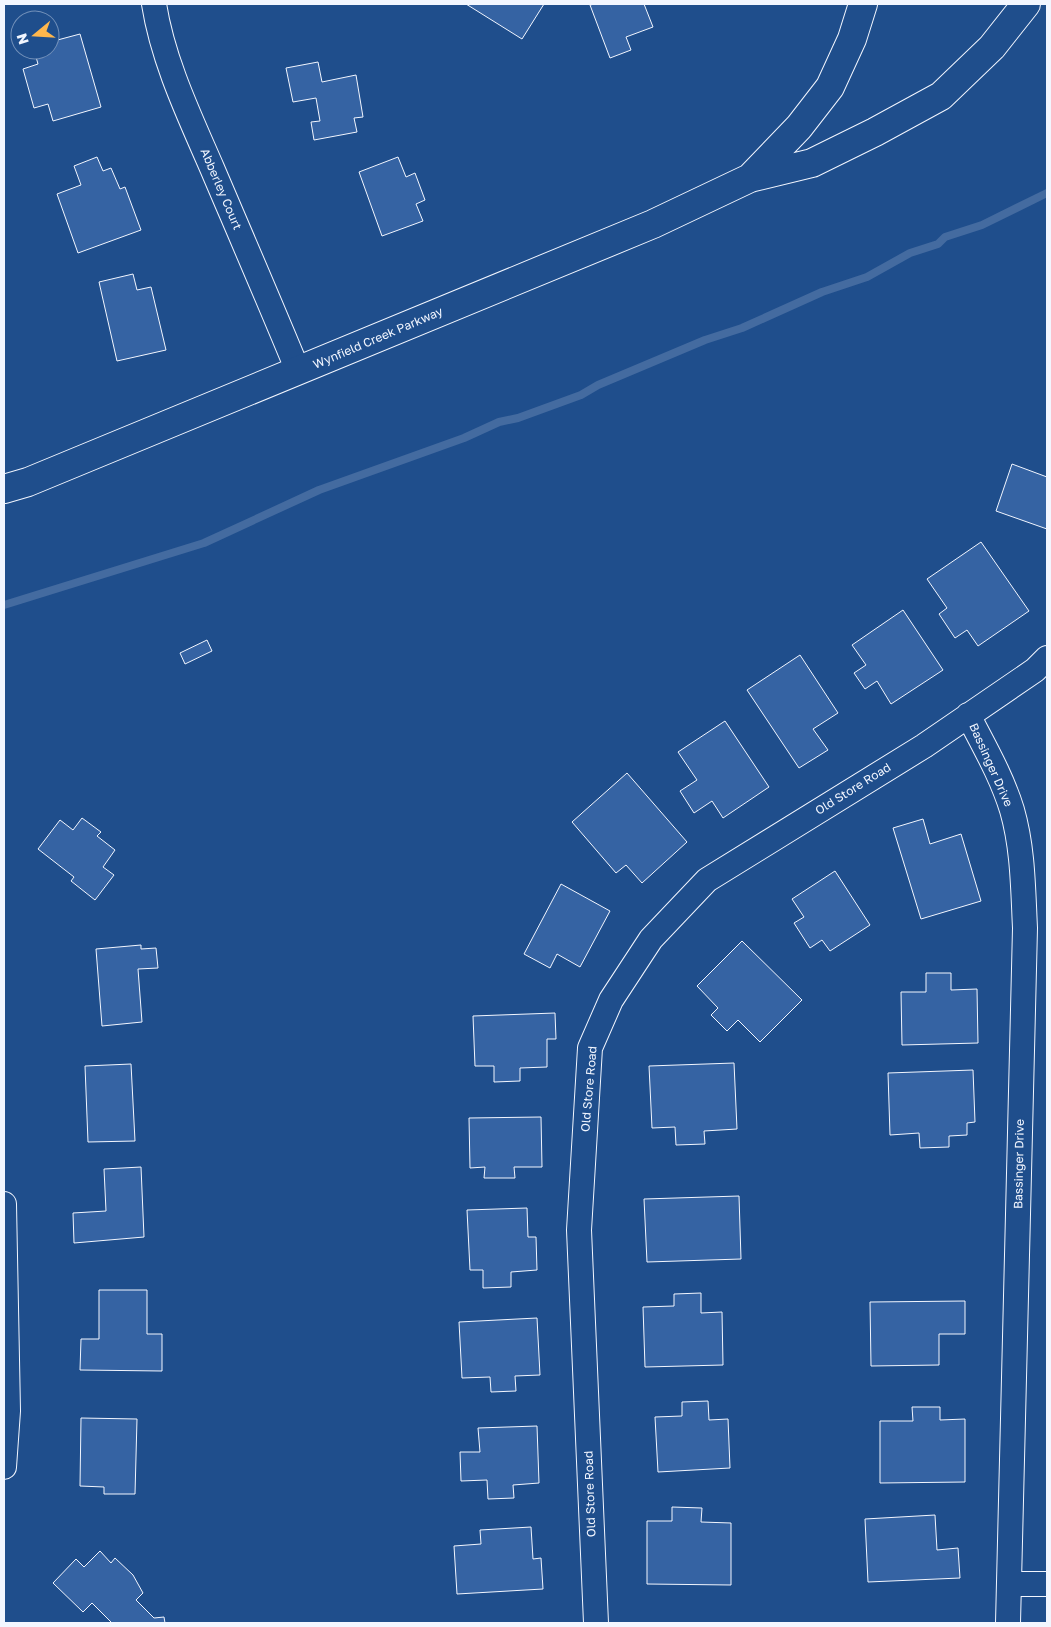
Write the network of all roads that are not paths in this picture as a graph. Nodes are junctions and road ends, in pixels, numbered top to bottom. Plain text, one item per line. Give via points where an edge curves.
1 (154, 4) edge
2 (863, 4) edge
3 (1026, 4) edge
4 (750, 178) junction
5 (298, 371) junction
6 (4, 490) edge
7 (1047, 658) edge
8 (968, 715) junction
9 (4, 1204) edge
10 (5, 1309) edge
11 (4, 1468) edge
12 (1009, 1584) junction
13 (1047, 1584) edge
14 (596, 1623) edge
15 (1008, 1623) edge

1 - 5 street, Abberley Court via 164,46 192,122
2 - 4 street, Wynfield Creek Parkway via 852,39 830,87 799,128
3 - 4 street, Wynfield Creek Parkway via 992,47 941,96 812,163
4 - 5 street, Wynfield Creek Parkway via 653,224
5 - 6 street, Wynfield Creek Parkway
7 - 8 street, Old Store Road via 1035,670
8 - 12 street, Bassinger Drive via 1012,809 1022,859 1025,928
8 - 14 street, Old Store Road via 924,746 707,880 651,939 611,1000 590,1048 579,1230
9 - 10 street
10 - 11 street via 8,1411
12 - 13 street
12 - 15 street, Bassinger Drive

